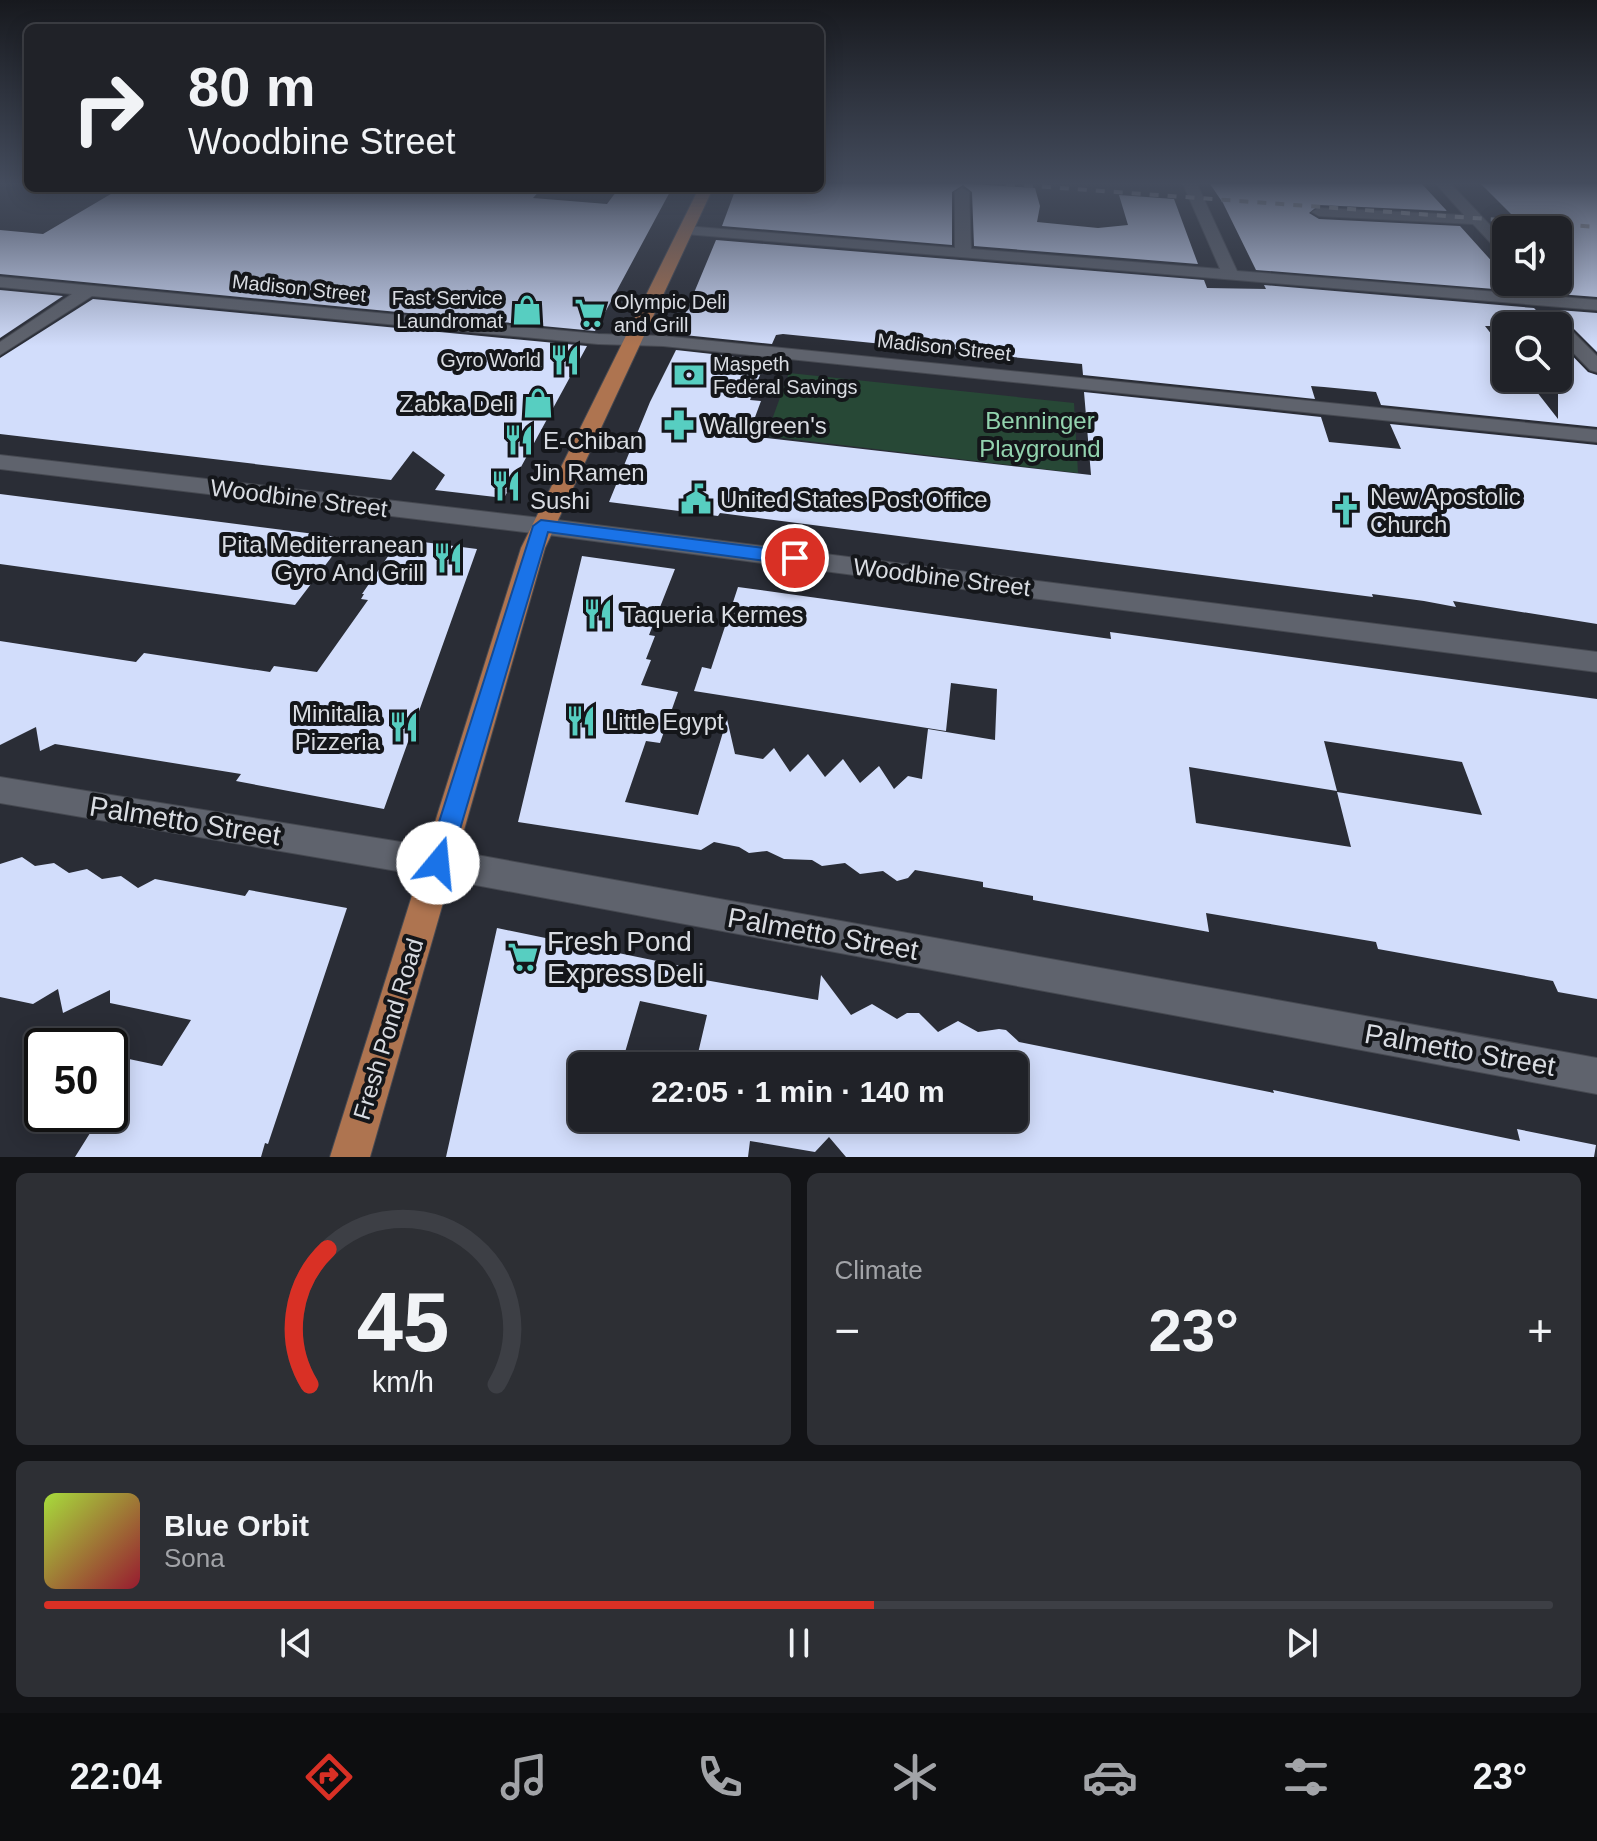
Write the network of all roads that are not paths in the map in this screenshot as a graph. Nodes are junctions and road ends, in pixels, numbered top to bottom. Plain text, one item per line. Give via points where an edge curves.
1 (681, 238) edge
2 (778, 238) edge
3 (963, 238) edge
4 (1214, 238) edge
5 (963, 254) junction
6 (1231, 276) junction
7 (0, 282) edge
8 (89, 290) junction
9 (1539, 296) edge
10 (1541, 301) junction
11 (1597, 305) edge
12 (1544, 312) edge
13 (632, 340) junction
14 (1572, 342) edge
15 (0, 350) edge
16 (1597, 366) edge
17 (1597, 436) edge
18 (0, 462) edge
19 (541, 526) junction
20 (1597, 662) edge
21 (0, 790) edge
22 (438, 863) junction
23 (1597, 1076) edge
24 (350, 1157) edge

1 - 13 main road, Fresh Pond Road
2 - 5 street
3 - 5 street
4 - 6 street
5 - 6 street
6 - 10 street
7 - 8 street, Madison Street
8 - 13 street, Madison Street
8 - 15 street
9 - 10 street
10 - 11 street
10 - 12 street
13 - 17 street, Madison Street
13 - 19 main road, Fresh Pond Road
14 - 16 street
18 - 19 street, Woodbine Street
19 - 20 street, Woodbine Street
19 - 22 main road, Fresh Pond Road
21 - 22 street, Palmetto Street
22 - 23 street, Palmetto Street
22 - 24 main road, Fresh Pond Road

